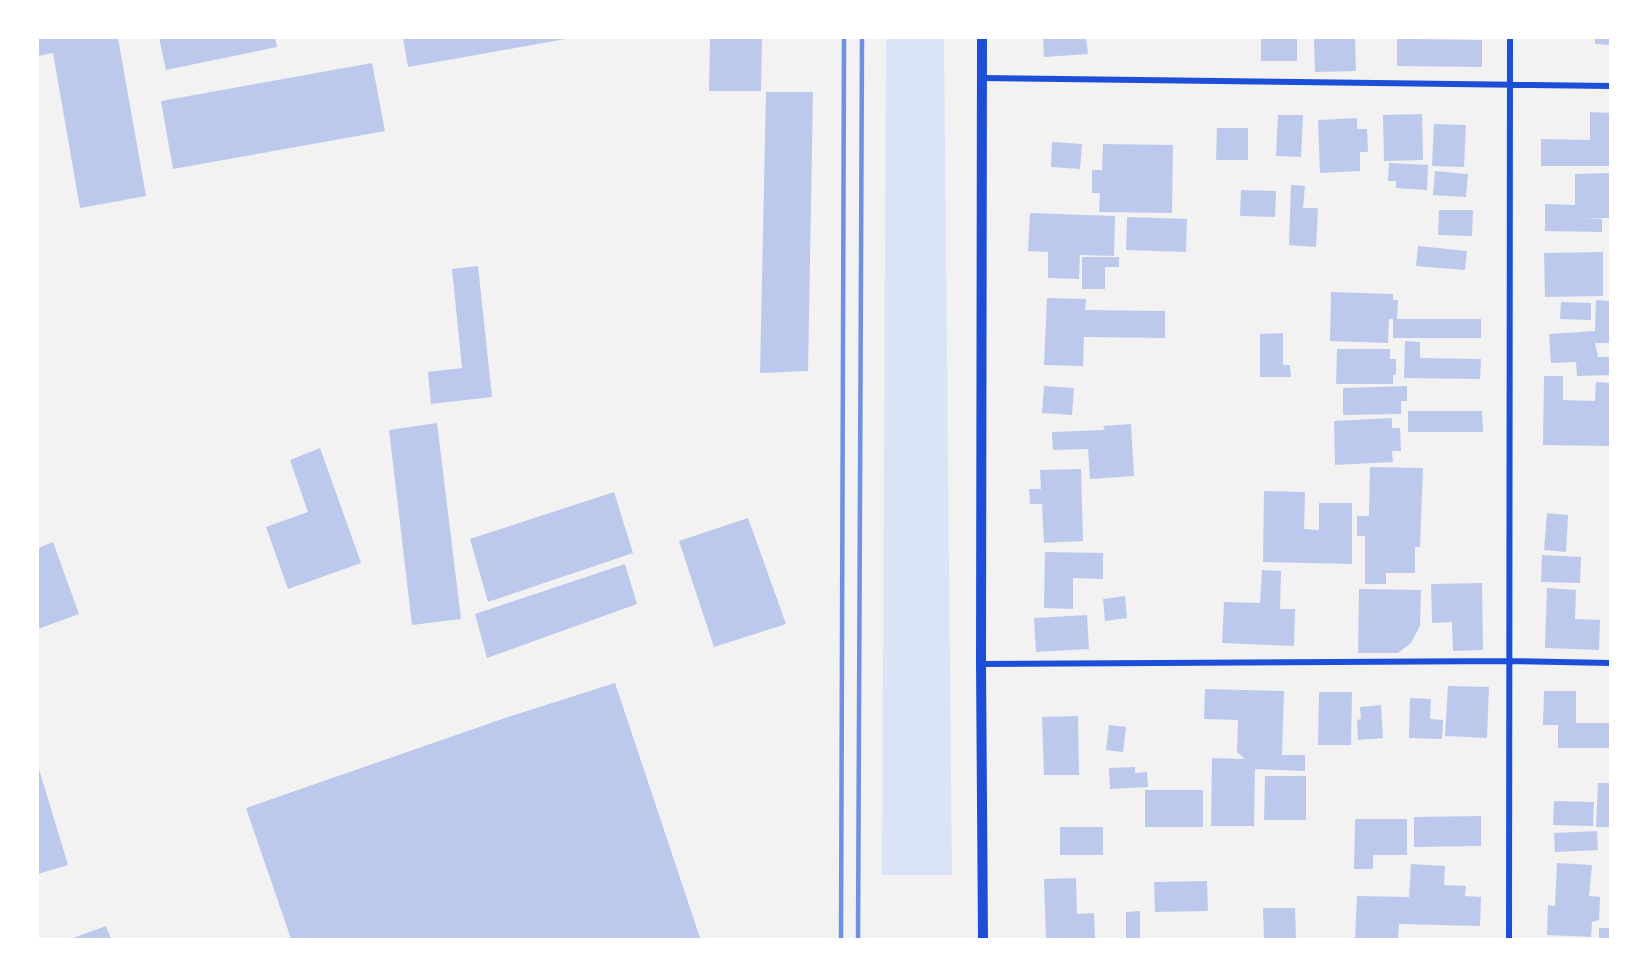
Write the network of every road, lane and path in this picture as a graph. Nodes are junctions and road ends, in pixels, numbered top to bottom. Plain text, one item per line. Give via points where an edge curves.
1 (982, 38) edge
2 (1510, 38) edge
3 (982, 78) junction
4 (1510, 86) junction
5 (1611, 86) edge
6 (1509, 661) junction
7 (1611, 663) edge
8 (981, 664) junction
9 (983, 939) edge
10 (1509, 939) edge

1 - 3 street
2 - 4 street
3 - 4 street
3 - 8 street
4 - 5 street
4 - 6 street
6 - 7 street
6 - 8 street
6 - 10 street
8 - 9 street

